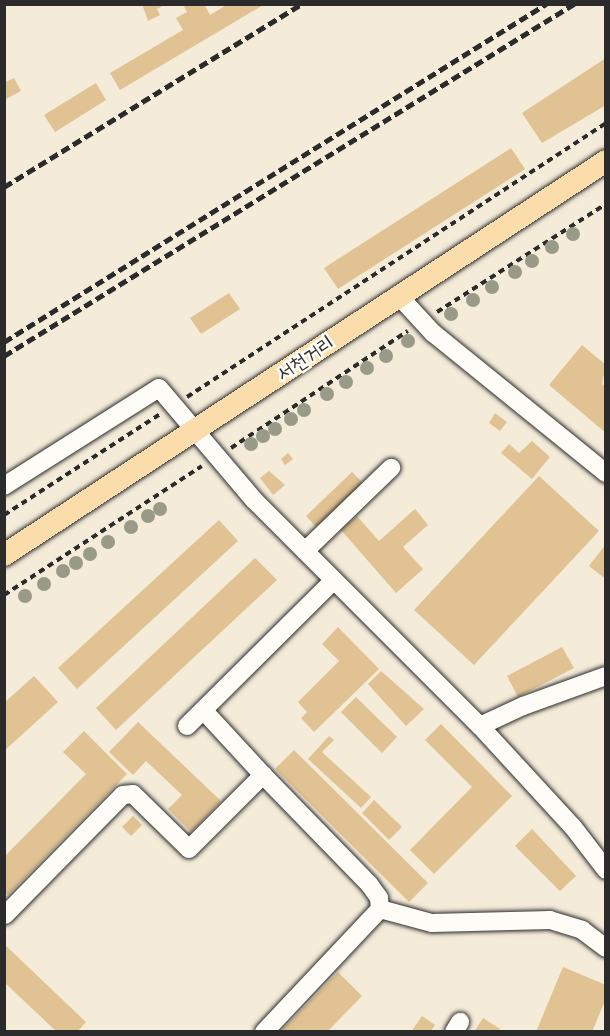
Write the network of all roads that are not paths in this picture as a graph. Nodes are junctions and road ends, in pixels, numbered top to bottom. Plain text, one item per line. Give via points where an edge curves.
1 (606, 161) edge
2 (398, 295) junction
3 (193, 432) junction
4 (391, 468) dead end
5 (606, 473) edge
6 (4, 486) edge
7 (305, 550) junction
8 (4, 555) edge
9 (334, 580) junction
10 (606, 676) edge
11 (203, 710) junction
12 (187, 726) dead end
13 (480, 726) junction
14 (263, 774) junction
15 (606, 870) edge
16 (380, 909) junction
17 (5, 915) edge
18 (606, 948) edge
19 (264, 1032) edge

1 - 2 main road, 서천거리
2 - 3 main road, 서천거리
2 - 5 street via 422,321
3 - 6 street via 159,388
3 - 7 street
3 - 8 main road, 서천거리
4 - 7 street
7 - 9 street
9 - 11 street
9 - 13 street
10 - 13 street
11 - 12 street
11 - 14 street
13 - 15 street via 573,827
14 - 16 street via 369,884
14 - 17 street via 189,849 133,794 123,795
16 - 18 street via 432,923 550,920 582,930
16 - 19 street

